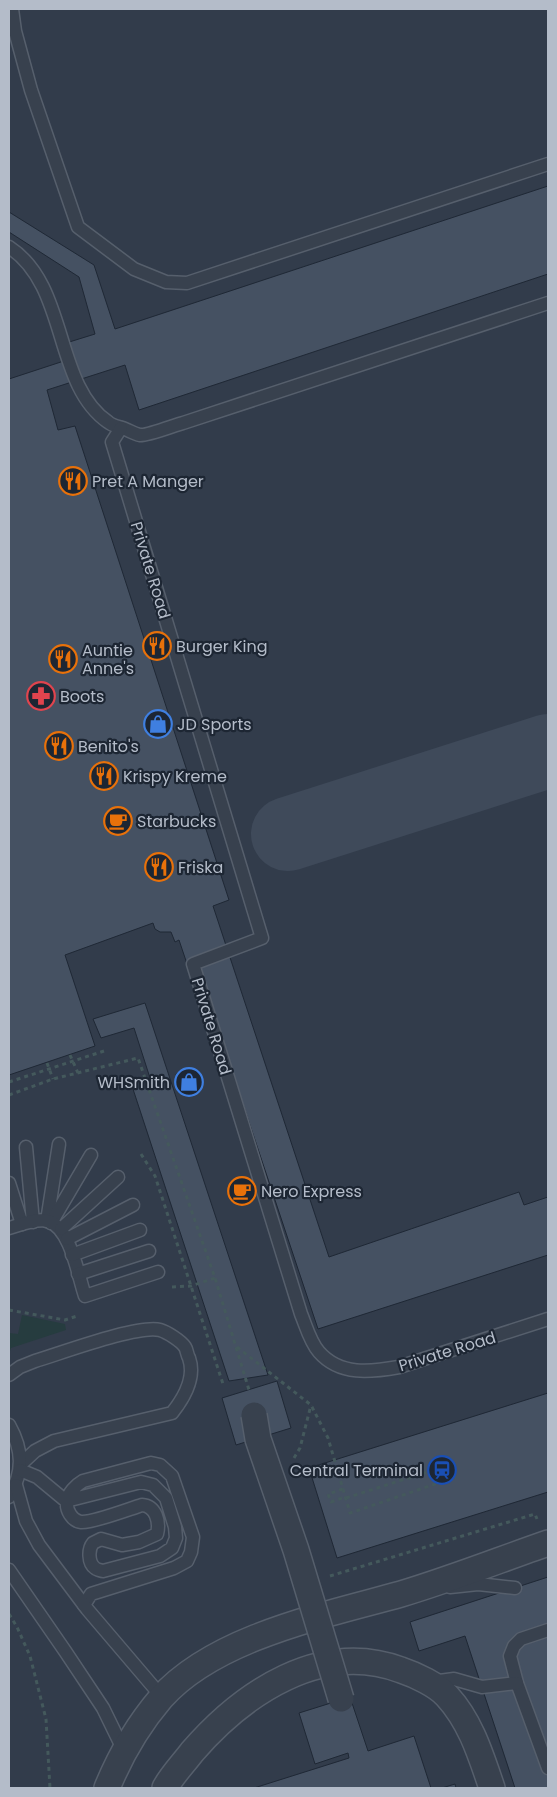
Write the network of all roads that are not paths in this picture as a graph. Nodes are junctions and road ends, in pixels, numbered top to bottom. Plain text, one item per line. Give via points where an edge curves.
1 (12, 9) edge
2 (548, 164) edge
3 (9, 247) edge
4 (548, 303) edge
5 (121, 428) junction
6 (58, 1144) dead end
7 (26, 1147) dead end
8 (91, 1155) dead end
9 (118, 1177) dead end
10 (9, 1183) edge
11 (133, 1205) dead end
12 (27, 1223) junction
13 (9, 1228) edge
14 (56, 1228) junction
15 (140, 1230) dead end
16 (149, 1250) dead end
17 (72, 1255) junction
18 (158, 1272) dead end
19 (78, 1274) junction
20 (548, 1319) edge
21 (9, 1375) edge
22 (254, 1415) road end
23 (9, 1425) edge
24 (20, 1468) junction
25 (16, 1486) junction
26 (9, 1497) edge
27 (66, 1501) junction
28 (543, 1534) edge
29 (9, 1570) edge
30 (516, 1588) dead end
31 (410, 1591) junction
32 (84, 1605) junction
33 (548, 1630) edge
34 (427, 1683) junction
35 (518, 1683) junction
36 (162, 1697) junction
37 (341, 1699) dead end
38 (124, 1751) junction
39 (548, 1768) edge
40 (167, 1784) edge
41 (107, 1788) edge
42 (492, 1788) edge

1 - 2 lane via 31,90 78,227 134,269 166,282 188,283
3 - 5 lane via 28,264 40,282 79,389 88,404 108,423
4 - 5 lane via 184,423 141,435
5 - 20 lane, Private Road via 112,442 262,938 192,964 311,1338 318,1352 329,1362 360,1372 378,1371
6 - 14 lane
7 - 12 lane
8 - 14 lane
9 - 14 lane
10 - 12 lane
11 - 14 lane
12 - 13 lane
12 - 14 lane
14 - 17 lane
15 - 17 lane
16 - 19 lane
17 - 19 lane
18 - 19 lane via 85,1296
21 - 24 lane via 35,1361 138,1330 160,1330 173,1337 184,1346 191,1366 190,1383 172,1413 54,1441 35,1451
22 - 37 street, bridge via 258,1439
23 - 24 lane via 16,1439
24 - 25 lane
24 - 27 lane via 37,1477
25 - 26 lane
25 - 32 lane via 26,1521 39,1545
27 - 27 lane via 141,1482 153,1486 166,1498 176,1538 172,1548 160,1556 103,1571 95,1568 90,1558 94,1542 101,1539 122,1545 157,1534 159,1526 154,1510 142,1505 81,1522 68,1512
27 - 32 lane via 75,1486 83,1481 150,1464 160,1465 172,1476 193,1537 187,1561 92,1594
28 - 31 street
29 - 38 lane via 103,1708
30 - 31 lane via 478,1584
31 - 36 street via 292,1625 242,1644 204,1664
32 - 36 lane
33 - 35 lane via 521,1639 514,1646 510,1656
34 - 35 lane via 454,1679 482,1687
34 - 40 street via 417,1676 369,1661 344,1661 291,1674 242,1702 202,1741
34 - 42 street via 446,1695 462,1716
35 - 39 lane
36 - 38 street
38 - 41 street

